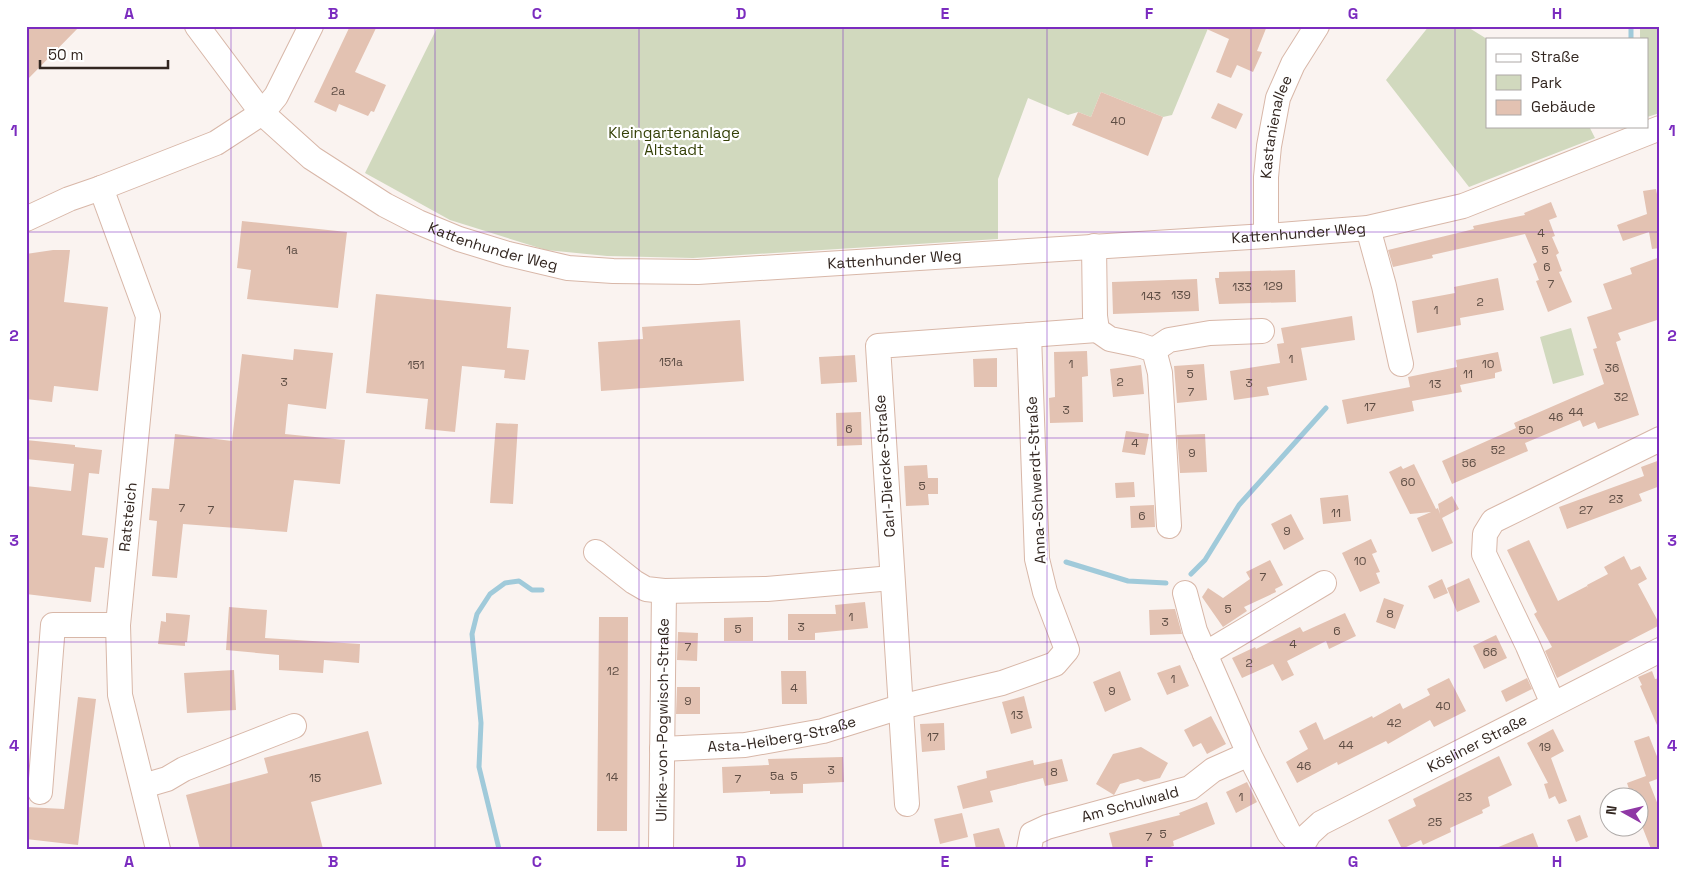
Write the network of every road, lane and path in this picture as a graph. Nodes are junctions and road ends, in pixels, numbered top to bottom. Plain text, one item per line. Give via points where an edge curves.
1 (197, 26) edge
2 (311, 26) edge
3 (1317, 26) edge
4 (262, 113) junction
5 (1660, 128) edge
6 (102, 188) junction
7 (26, 219) edge
8 (1368, 228) junction
9 (1266, 236) junction
10 (1094, 246) junction
11 (1097, 330) junction
12 (1262, 331) dead end
13 (1029, 335) junction
14 (1154, 350) junction
15 (1401, 364) dead end
16 (1660, 439) edge
17 (1169, 526) dead end
18 (596, 552) dead end
19 (892, 578) junction
20 (1324, 583) dead end
21 (664, 591) junction
22 (1185, 593) dead end
23 (118, 625) junction
24 (1660, 650) edge
25 (1205, 654) junction
26 (1553, 704) junction
27 (900, 707) junction
28 (294, 726) dead end
29 (662, 749) junction
30 (1249, 754) junction
31 (143, 786) junction
32 (40, 792) dead end
33 (907, 804) dead end
34 (1300, 848) edge
35 (158, 849) edge
36 (661, 849) edge
37 (1029, 849) edge

1 - 4 street, Kattenhunder Weg
2 - 4 street via 276,96
3 - 9 street, Kastanienallee via 1293,64 1278,98 1266,177
4 - 6 street via 216,143
4 - 10 street, Kattenhunder Weg via 312,158 385,205 418,222 467,242 568,268 698,272
5 - 8 street, Kattenhunder Weg via 1462,206
6 - 7 street via 68,199
6 - 23 street, Ratsteich via 148,316
8 - 9 street, Kattenhunder Weg
8 - 15 street
9 - 10 street, Kattenhunder Weg
10 - 11 street
11 - 13 street, Carl-Diercke-Straße
11 - 14 street via 1110,340
12 - 14 street via 1210,333 1169,340
13 - 19 street, Carl-Diercke-Straße via 878,346
13 - 27 street, Anna-Schwerdt-Straße via 1037,559 1045,592 1067,650 1056,664 1002,683
14 - 17 street via 1160,373
16 - 26 street via 1493,521 1485,534 1484,554
18 - 21 street via 646,589
19 - 21 street via 767,589
19 - 27 street, Carl-Diercke-Straße
20 - 25 street
21 - 29 street, Ulrike-von-Pogwisch-Straße
22 - 25 street
23 - 31 street, Ratsteich via 120,695
23 - 32 street via 53,625
24 - 26 street, Kösliner Straße
25 - 30 street
26 - 34 street, Kösliner Straße via 1321,823
27 - 29 street, Asta-Heiberg-Straße via 823,731 746,746
27 - 33 street, Carl-Diercke-Straße
28 - 31 street
29 - 36 street, Ulrike-von-Pogwisch-Straße
30 - 34 street via 1289,833
30 - 37 street, Am Schulwald via 1214,770 1190,788 1047,827 1032,834
31 - 35 street, Ratsteich

